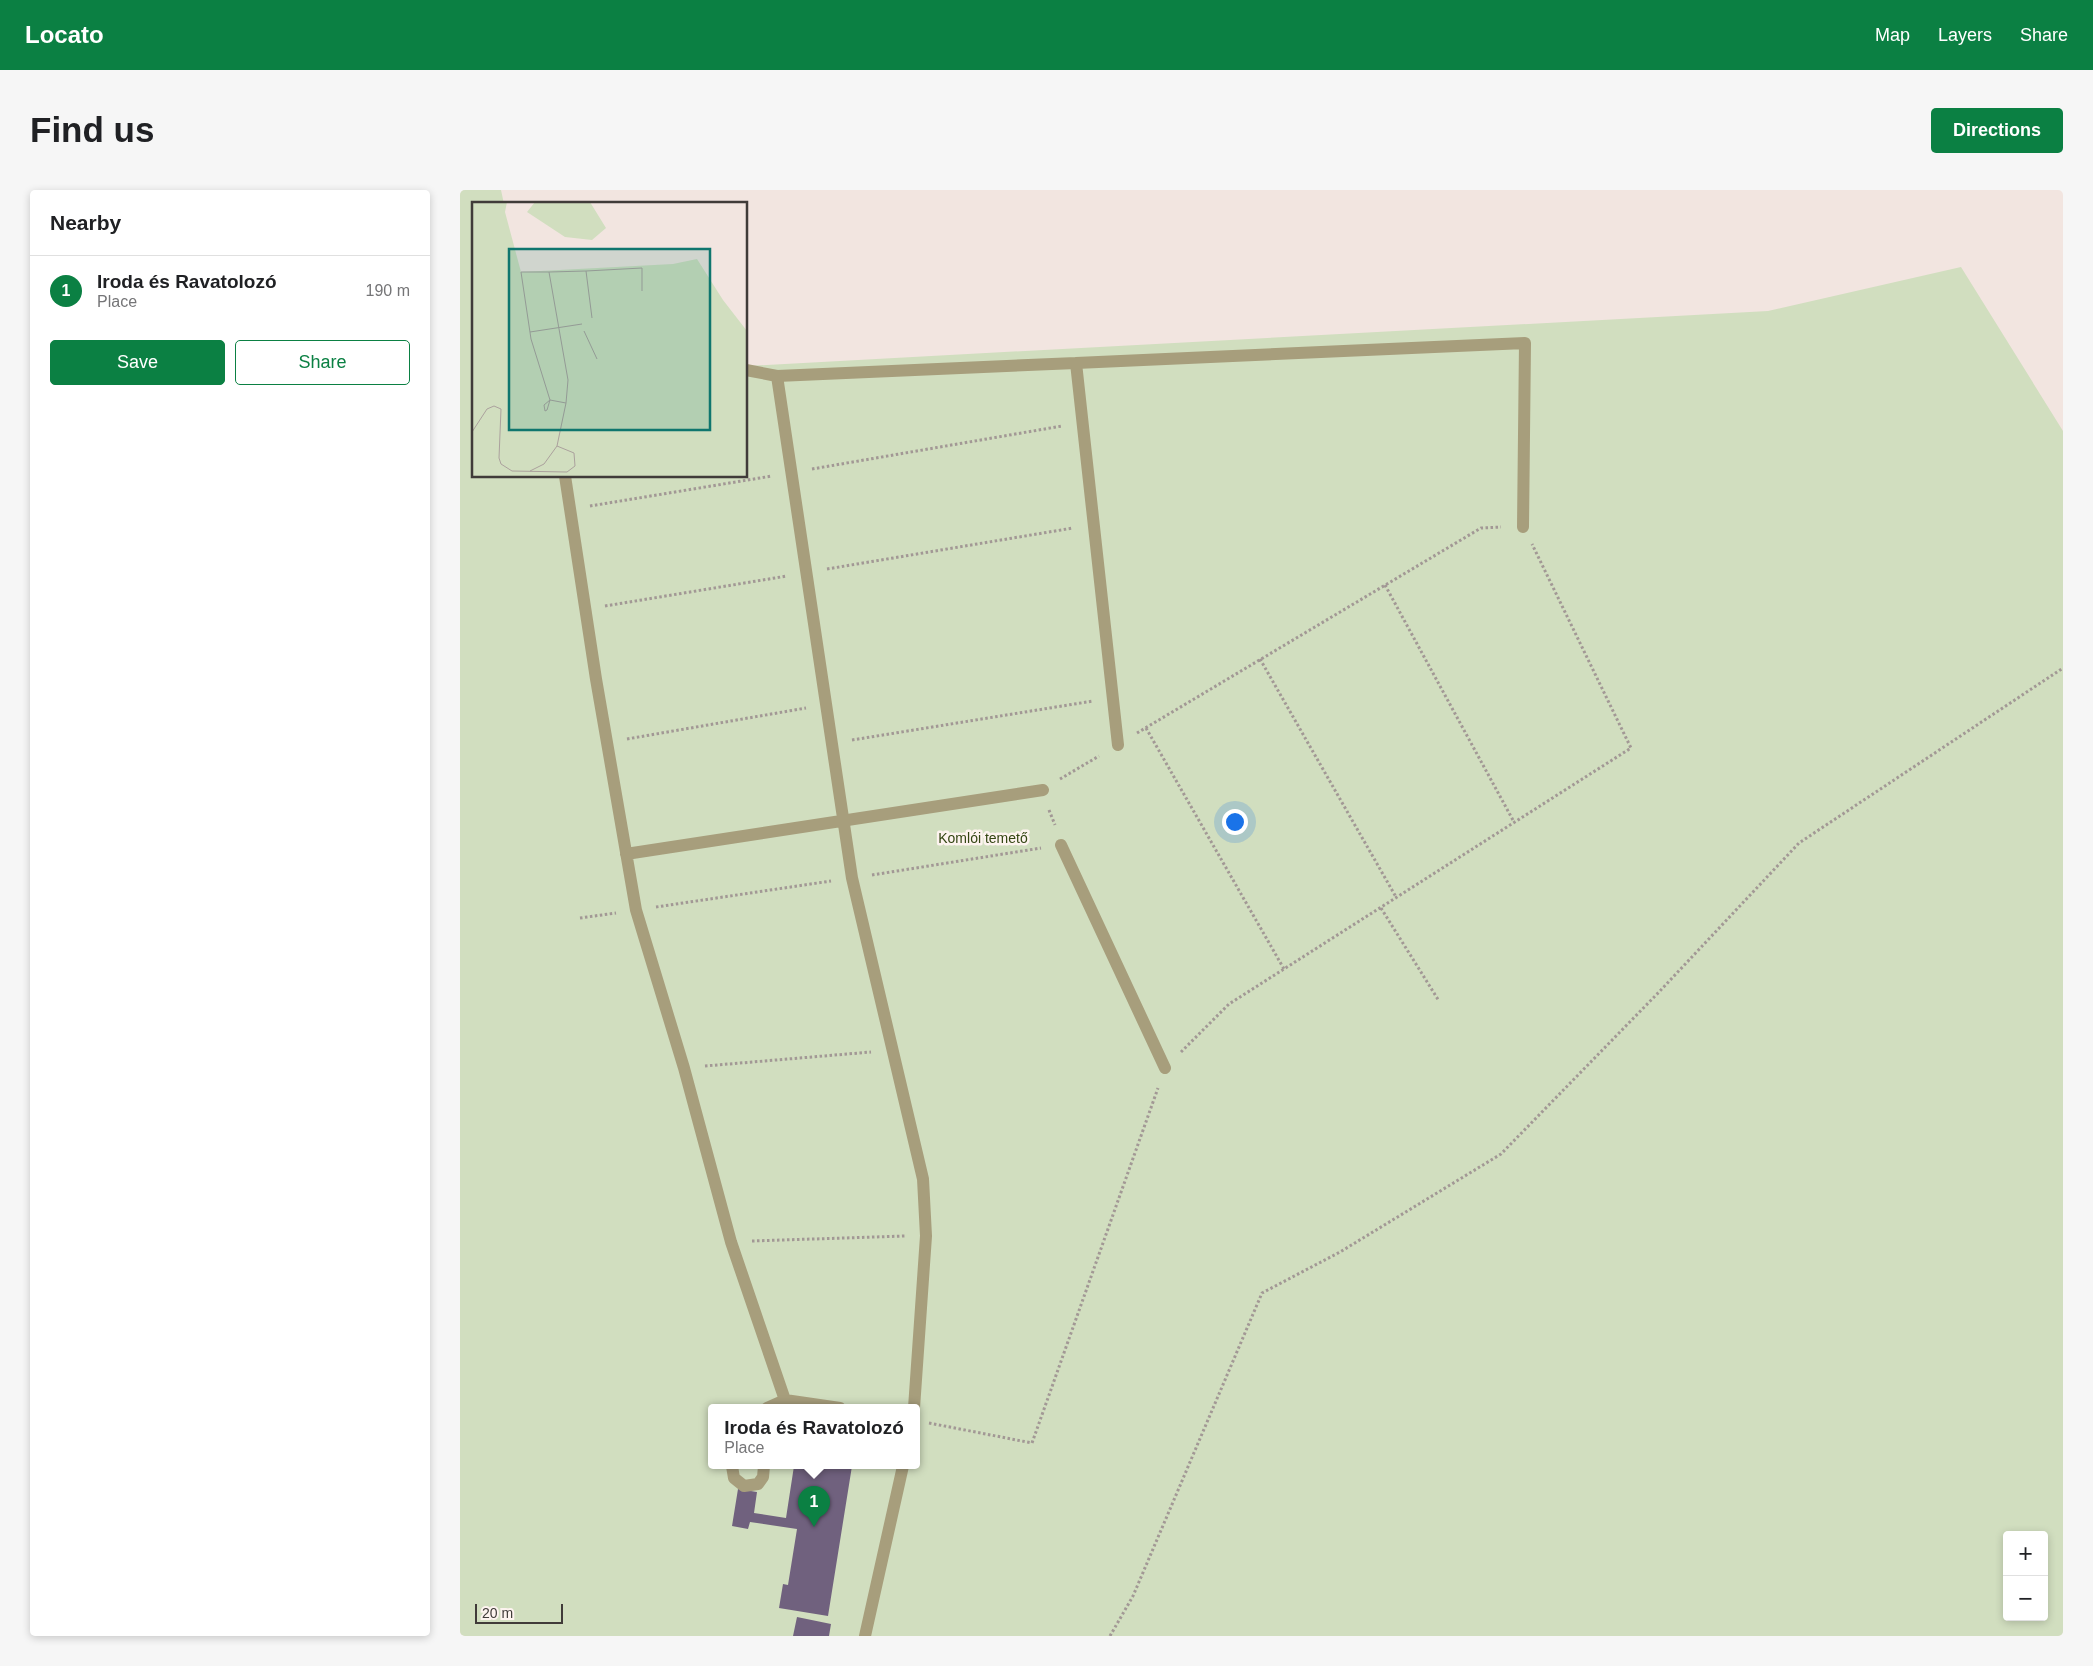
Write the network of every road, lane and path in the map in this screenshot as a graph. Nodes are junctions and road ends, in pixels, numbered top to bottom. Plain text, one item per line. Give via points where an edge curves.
1 (1076, 363) junction
2 (748, 370) edge
3 (777, 376) junction
4 (1082, 422) junction
5 (792, 472) junction
6 (565, 478) edge
7 (570, 510) junction
8 (1094, 525) junction
9 (1524, 527) junction
10 (807, 573) junction
11 (1385, 585) junction
12 (585, 609) junction
13 (1260, 659) junction
14 (2063, 668) edge
15 (1113, 698) junction
16 (826, 704) junction
17 (1146, 728) junction
18 (607, 743) junction
19 (832, 743) junction
20 (1118, 745) junction
21 (1043, 790) junction
22 (844, 820) junction
23 (1514, 822) junction
24 (1061, 845) junction
25 (626, 854) junction
26 (852, 878) junction
27 (1396, 897) junction
28 (1381, 908) junction
29 (636, 910) junction
30 (580, 918) dead end
31 (1284, 969) junction
32 (1439, 1001) dead end
33 (893, 1051) junction
34 (684, 1068) junction
35 (1165, 1068) junction
36 (926, 1236) junction
37 (731, 1242) junction
38 (784, 1404) edge
39 (914, 1404) edge
40 (926, 1422) dead end
41 (732, 1469) edge
42 (764, 1469) edge
43 (902, 1469) edge
44 (865, 1636) edge
45 (1110, 1636) edge

1 - 3 lane
1 - 4 lane
1 - 9 lane via 1524,342
2 - 3 lane
3 - 5 lane
4 - 5 path
4 - 8 lane
5 - 7 path
5 - 10 lane
6 - 7 lane
7 - 12 lane
8 - 10 path
8 - 15 lane
9 - 11 path via 1481,528
9 - 23 path via 1631,748
10 - 12 path
10 - 16 lane
11 - 13 path
11 - 23 path
12 - 18 lane
13 - 17 path
13 - 27 path
14 - 45 path via 1799,844 1501,1154 1340,1252 1262,1293 1133,1596
15 - 19 path
15 - 20 lane
16 - 18 path
16 - 19 lane
17 - 20 path
17 - 31 path
18 - 25 lane
19 - 22 lane
20 - 21 path
21 - 22 lane
21 - 24 path
22 - 25 lane
22 - 26 lane
23 - 27 path
24 - 26 path
24 - 35 lane
25 - 29 lane
26 - 29 path
26 - 33 lane
27 - 28 path
28 - 31 path
28 - 32 path
29 - 30 path
29 - 34 lane
31 - 35 path via 1229,1004
33 - 34 path
33 - 36 lane via 923,1179
34 - 37 lane
35 - 40 path via 1032,1443
36 - 37 path
36 - 39 lane
37 - 38 lane
41 - 42 lane via 734,1478 744,1486 758,1484
43 - 44 lane

